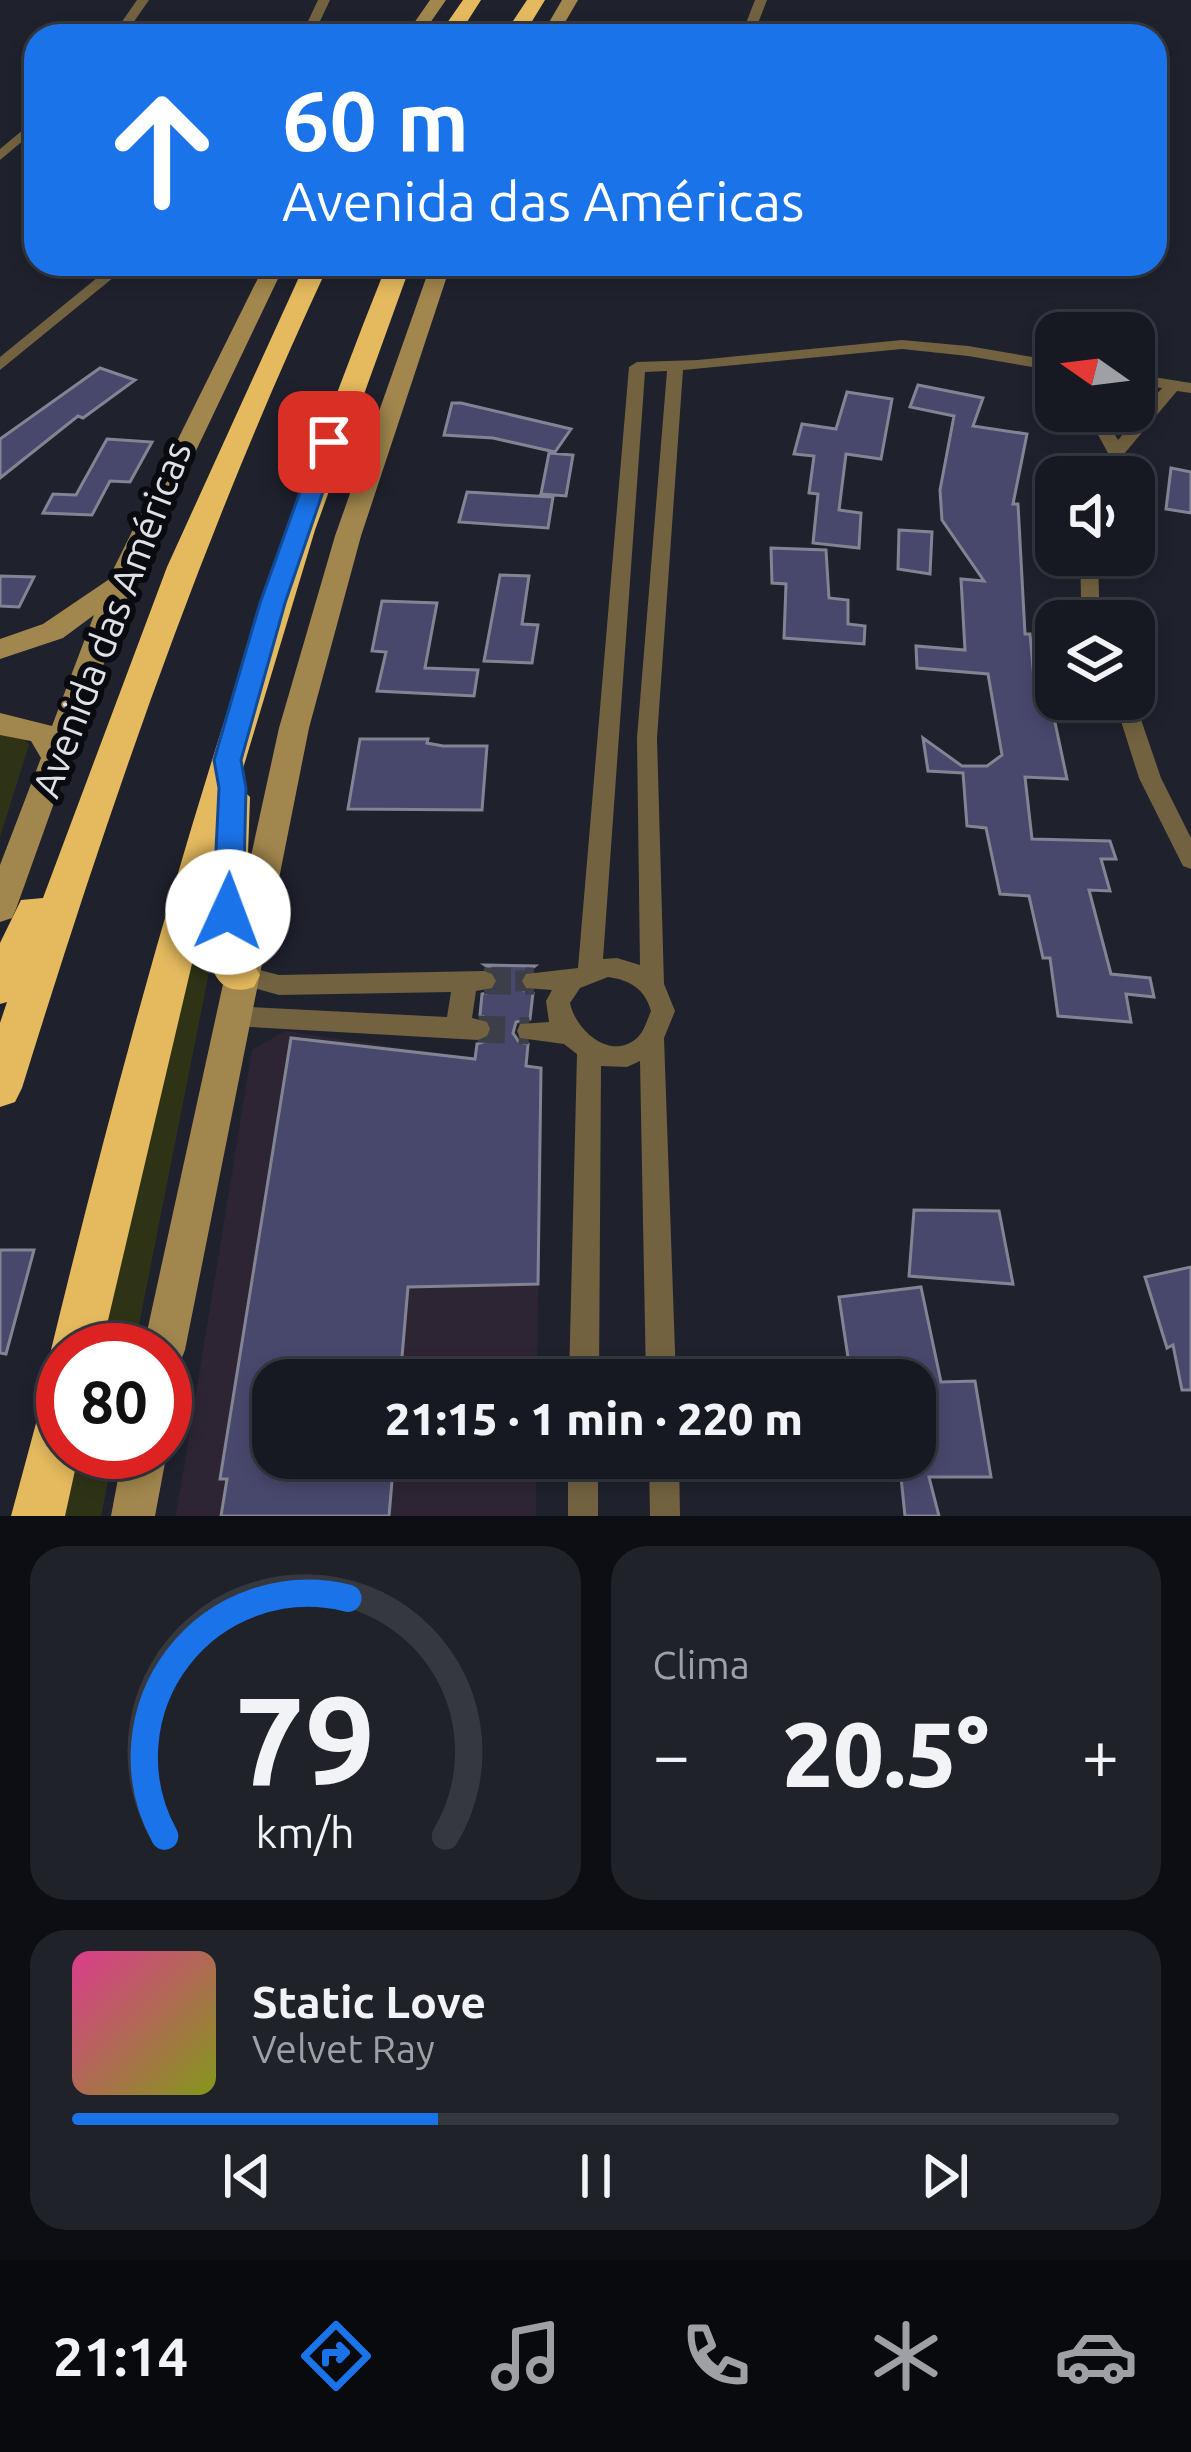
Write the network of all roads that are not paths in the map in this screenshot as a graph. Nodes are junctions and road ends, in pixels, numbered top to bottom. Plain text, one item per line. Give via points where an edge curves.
1 (24, 134) edge
2 (0, 156) edge
3 (108, 276) edge
4 (269, 276) edge
5 (312, 276) edge
6 (394, 276) edge
7 (437, 276) edge
8 (1009, 358) junction
9 (1035, 362) edge
10 (0, 365) edge
11 (675, 368) junction
12 (1035, 371) edge
13 (1182, 387) edge
14 (1155, 404) edge
15 (1104, 432) edge
16 (1132, 432) edge
17 (1116, 453) junction
18 (1115, 456) edge
19 (119, 585) junction
20 (0, 649) edge
21 (1131, 720) edge
22 (0, 724) edge
23 (647, 738) junction
24 (608, 739) junction
25 (54, 755) junction
26 (227, 760) junction
27 (79, 843) junction
28 (1191, 860) edge
29 (0, 909) edge
30 (583, 974) junction
31 (240, 975) junction
32 (534, 981) tunnel mouth
33 (652, 985) junction
34 (0, 987) edge
35 (232, 1016) junction
36 (529, 1031) tunnel mouth
37 (564, 1033) junction
38 (652, 1039) junction
39 (589, 1053) junction
40 (0, 1088) edge
41 (82, 1323) edge
42 (169, 1323) edge
43 (584, 1359) edge
44 (661, 1359) edge
45 (47, 1479) edge
46 (140, 1479) edge
47 (583, 1479) edge
48 (664, 1479) edge
49 (38, 1516) edge
50 (133, 1516) edge
51 (583, 1516) edge
52 (665, 1516) edge

1 - 2 street
3 - 10 street
4 - 19 main road, Avenida das Américas
5 - 27 highway, Avenida das Américas via 197,530
6 - 26 highway via 315,479
7 - 31 main road via 348,536 294,728
8 - 9 street
8 - 11 street via 882,345
8 - 12 street
11 - 23 street
11 - 24 street via 638,367
13 - 14 street
15 - 17 street
16 - 17 street
17 - 18 street
19 - 20 main road via 53,631
19 - 25 main road, Avenida das Américas
21 - 28 street
22 - 25 main road via 41,732
23 - 24 street
23 - 33 street
24 - 30 street
25 - 29 main road, Avenida das Américas
26 - 31 highway via 225,938
26 - 41 highway via 136,1089
27 - 34 highway via 43,892
27 - 40 highway, Avenida das Américas
30 - 32 street
30 - 33 street via 624,968
30 - 37 street via 560,998
31 - 35 main road
31 - 35 street via 279,985 474,981 468,1029
33 - 38 street via 663,1011
35 - 42 main road
36 - 37 street
37 - 39 street
38 - 39 street via 623,1055
38 - 44 street
39 - 43 street
45 - 49 highway
46 - 50 main road
47 - 51 street
48 - 52 street

